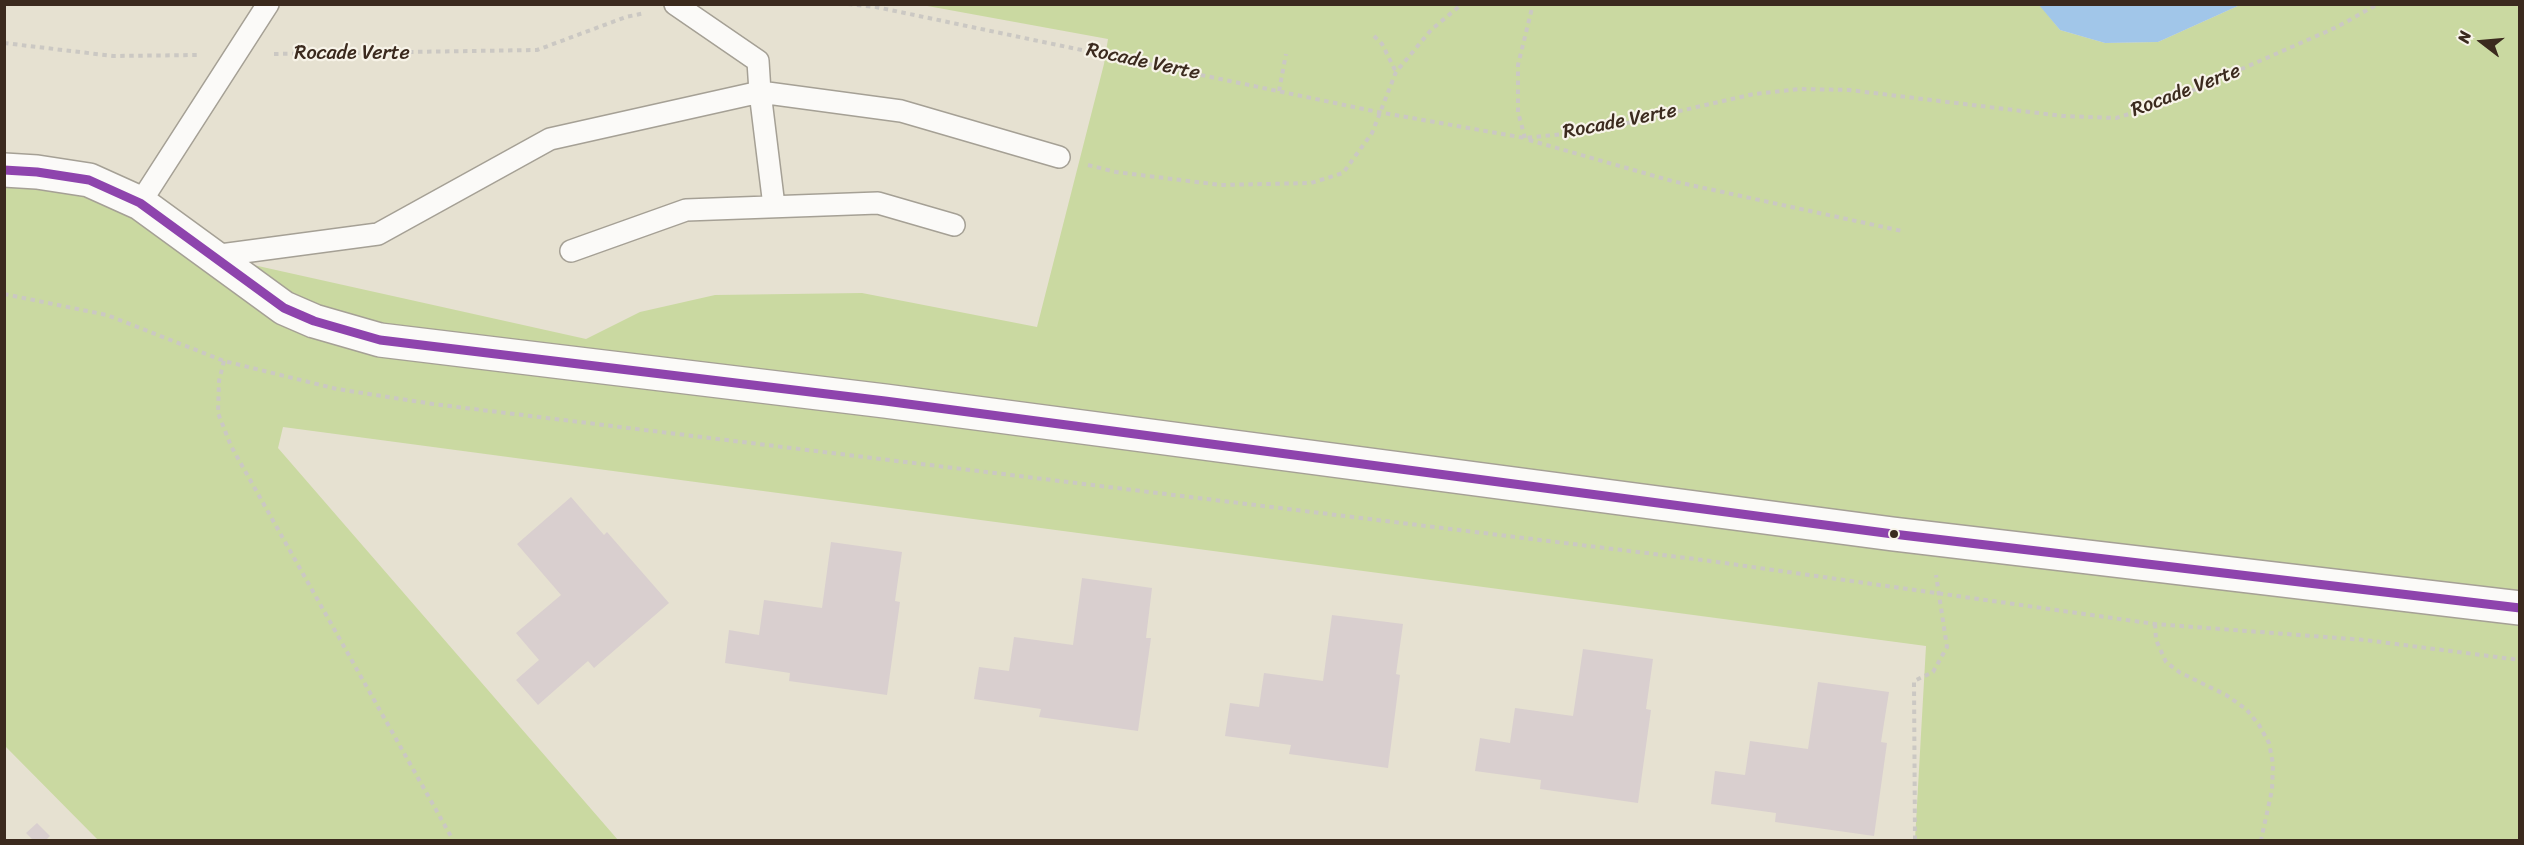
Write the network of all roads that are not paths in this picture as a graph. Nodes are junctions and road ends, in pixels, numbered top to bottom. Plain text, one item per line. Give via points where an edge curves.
1 (268, 4) edge
2 (676, 5) edge
3 (759, 92) junction
4 (1059, 158) road end
5 (4, 170) edge
6 (141, 203) junction
7 (774, 206) junction
8 (954, 225) dead end
9 (571, 251) dead end
10 (213, 255) junction
11 (2520, 608) edge

1 - 6 lane
2 - 3 lane via 758,61
3 - 4 lane via 901,111
3 - 7 lane
3 - 10 lane via 550,139 378,234
5 - 6 street via 89,180
6 - 10 street
7 - 8 lane via 878,203
7 - 9 lane via 686,210
10 - 11 street via 284,308 380,340 885,401 1931,538

